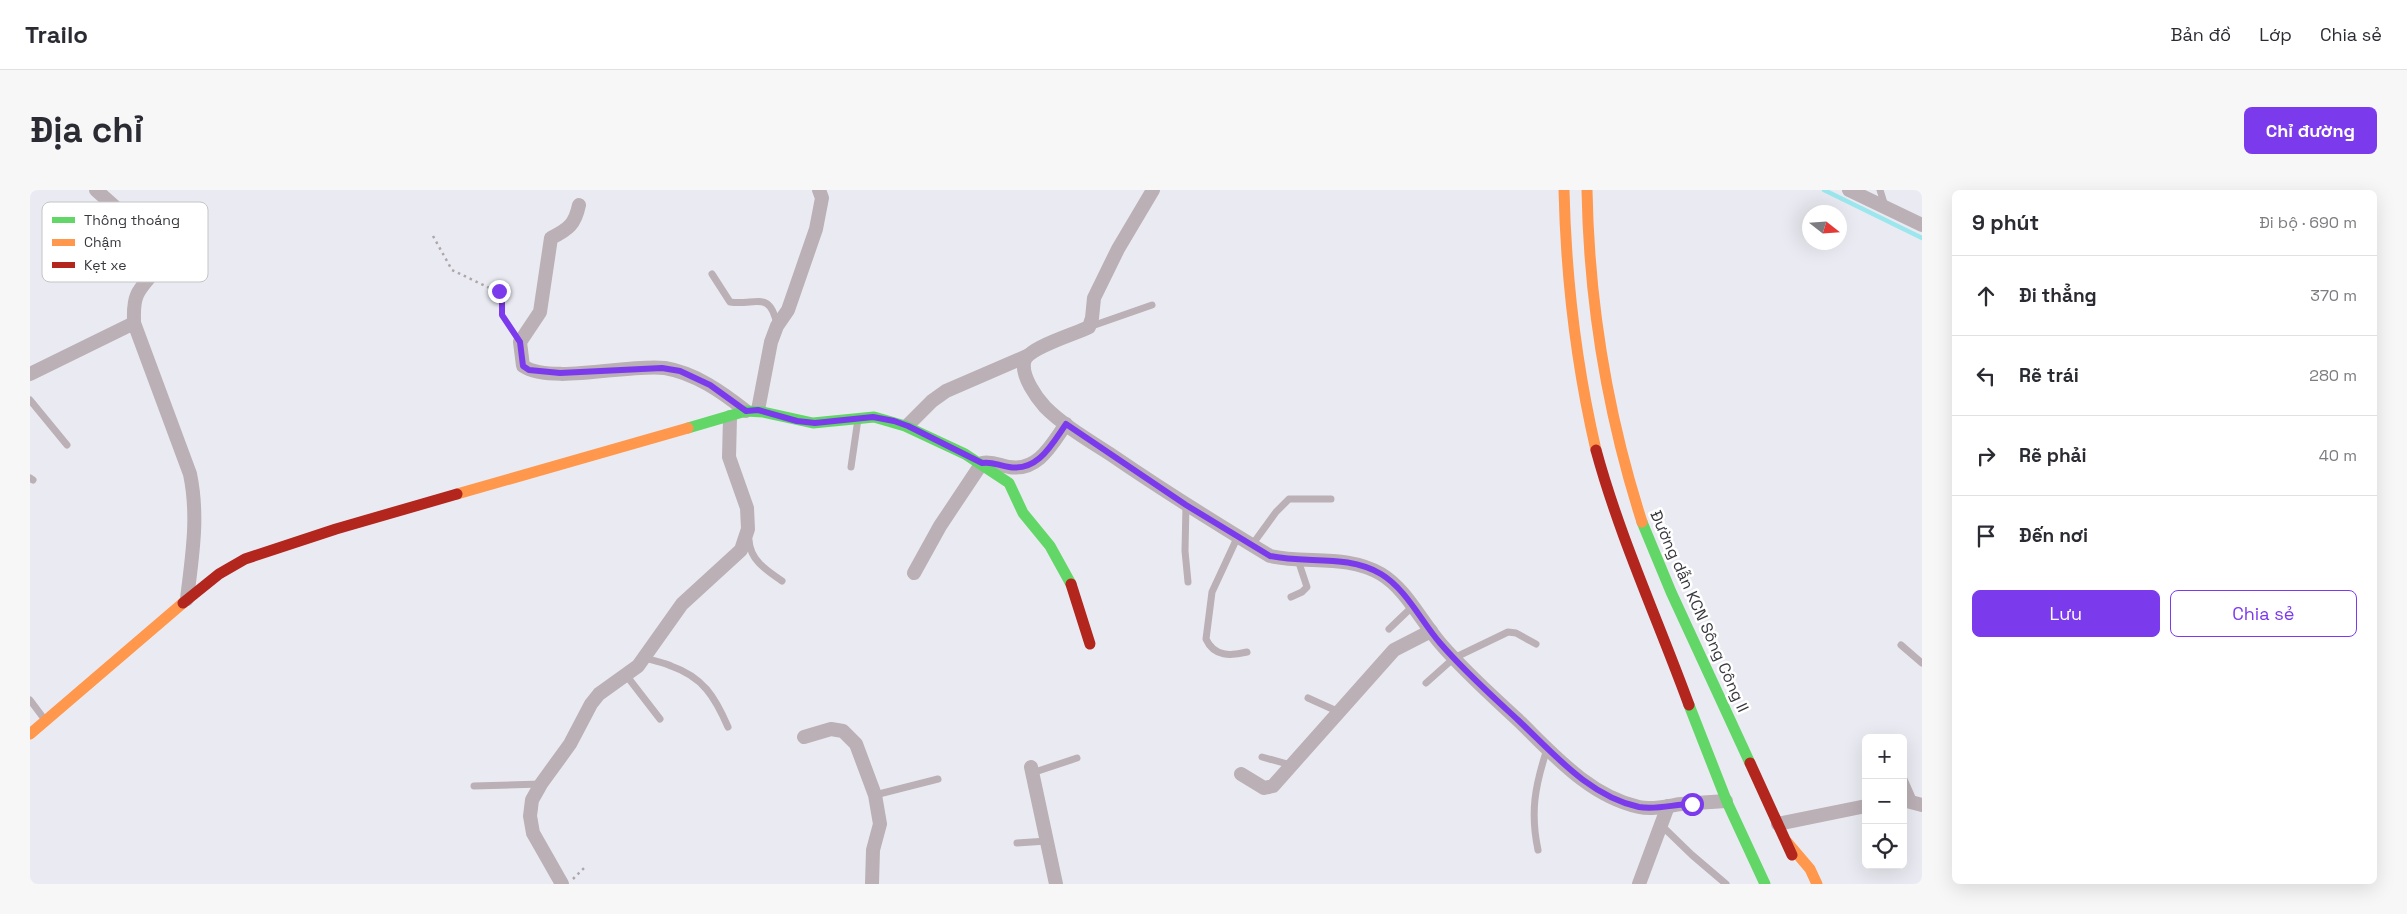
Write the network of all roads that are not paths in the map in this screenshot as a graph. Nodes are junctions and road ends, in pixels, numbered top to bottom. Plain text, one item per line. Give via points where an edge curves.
1 (96, 190) edge
2 (819, 190) edge
3 (1153, 190) edge
4 (1564, 190) edge
5 (1587, 190) edge
6 (1849, 190) edge
7 (1880, 190) edge
8 (109, 202) edge
9 (579, 205) dead end
10 (1886, 208) junction
11 (1922, 226) edge
12 (712, 274) dead end
13 (146, 282) edge
14 (1152, 305) dead end
15 (134, 323) junction
16 (777, 326) junction
17 (1089, 327) junction
18 (1027, 356) junction
19 (30, 374) edge
20 (1605, 385) junction
21 (1582, 390) junction
22 (30, 400) edge
23 (752, 410) junction
24 (730, 417) junction
25 (858, 418) junction
26 (1066, 424) junction
27 (908, 426) junction
28 (67, 444) dead end
29 (982, 463) junction
30 (851, 467) dead end
31 (1331, 499) dead end
32 (1186, 505) junction
33 (748, 529) junction
34 (1238, 536) junction
35 (1252, 546) junction
36 (1298, 560) junction
37 (914, 573) dead end
38 (782, 581) dead end
39 (1188, 582) dead end
40 (1291, 597) dead end
41 (187, 599) junction
42 (1412, 607) junction
43 (1389, 629) dead end
44 (1431, 631) junction
45 (1090, 644) dead end
46 (1536, 644) dead end
47 (1901, 645) dead end
48 (1247, 652) dead end
49 (645, 658) junction
50 (1454, 658) junction
51 (1922, 663) edge
52 (626, 675) junction
53 (1426, 683) dead end
54 (1308, 698) dead end
55 (30, 700) edge
56 (1339, 712) junction
57 (660, 718) dead end
58 (46, 722) junction
59 (728, 727) dead end
60 (30, 734) edge
61 (804, 737) dead end
62 (1547, 749) junction
63 (1262, 757) dead end
64 (1077, 758) dead end
65 (1292, 765) junction
66 (1031, 770) joint
67 (1241, 774) dead end
68 (938, 779) dead end
69 (1904, 779) edge
70 (542, 784) junction
71 (474, 786) dead end
72 (875, 795) junction
73 (1726, 801) junction
74 (1913, 802) edge
75 (1668, 806) junction
76 (1862, 807) edge
77 (1778, 824) junction
78 (1661, 825) junction
79 (1047, 841) junction
80 (1017, 842) dead end
81 (1787, 842) junction
82 (1538, 850) dead end
83 (562, 884) edge
84 (872, 884) edge
85 (1056, 884) edge
86 (1639, 884) edge
87 (1726, 884) edge
88 (1765, 884) edge
89 (1805, 884) edge
90 (1817, 884) edge

1 - 8 street
2 - 16 street via 822,198 816,230 788,310
3 - 17 street via 1094,298
4 - 21 main road via 1564,245
5 - 20 main road, Đường dẫn KCN Sông Công II via 1588,260
6 - 10 street
7 - 10 lane
9 - 23 street via 576,220 569,229 551,238 540,312 520,342 523,366 529,370 560,373 662,368 680,371
10 - 11 street
12 - 16 lane via 730,302 762,300 767,303
13 - 15 street via 138,293
14 - 17 lane
15 - 19 street
15 - 41 street via 190,474 195,499 196,523
16 - 23 street
17 - 18 street
18 - 26 street via 1025,373 1036,396
18 - 27 street via 946,391
20 - 21 main road
20 - 77 main road, Đường dẫn KCN Sông Công II via 1621,457 1644,525 1679,610
21 - 73 main road via 1599,461 1622,534
22 - 28 lane
23 - 24 main road
23 - 25 main road via 815,423
24 - 33 street via 729,457 747,508
24 - 41 main road via 336,529 245,559
25 - 27 main road via 873,417
25 - 30 lane
26 - 29 street via 1044,456 1032,464 1010,468 989,461
26 - 32 street
27 - 29 main road
29 - 37 street via 940,526
29 - 45 main road via 1013,487 1024,516 1049,545 1070,580 1082,607
31 - 35 lane via 1289,499
32 - 34 street
32 - 39 lane
33 - 38 lane via 751,553 768,572
33 - 49 street via 741,550 682,604
34 - 35 street
34 - 48 lane via 1212,592 1206,638 1212,647 1230,656
35 - 36 street via 1270,556
36 - 40 lane via 1307,587
36 - 42 street via 1366,567 1383,575
41 - 58 main road
42 - 43 lane
42 - 44 street
44 - 50 street
44 - 56 street via 1394,650
46 - 50 lane via 1508,632
47 - 51 lane
49 - 52 street
49 - 59 lane via 695,676 709,691
50 - 53 lane
50 - 62 street
52 - 57 lane
52 - 70 street via 598,694 570,744
54 - 56 lane
55 - 58 lane
56 - 65 street
58 - 60 main road
61 - 72 street via 831,729 849,735 856,744
62 - 75 street via 1584,781 1618,800 1640,807
62 - 82 lane via 1535,794 1533,827
63 - 65 lane
64 - 66 lane
65 - 67 street via 1268,789
66 - 79 street
68 - 72 lane
69 - 74 lane
70 - 71 lane
70 - 83 street via 532,800 533,833
72 - 84 street via 880,824 873,850
73 - 75 street
73 - 88 main road
75 - 78 street
76 - 77 street
77 - 81 main road, Đường dẫn KCN Sông Công II
78 - 86 street
78 - 87 lane
79 - 80 lane
79 - 85 street
81 - 89 main road, Đường dẫn KCN Sông Công II
81 - 90 main road via 1810,869

